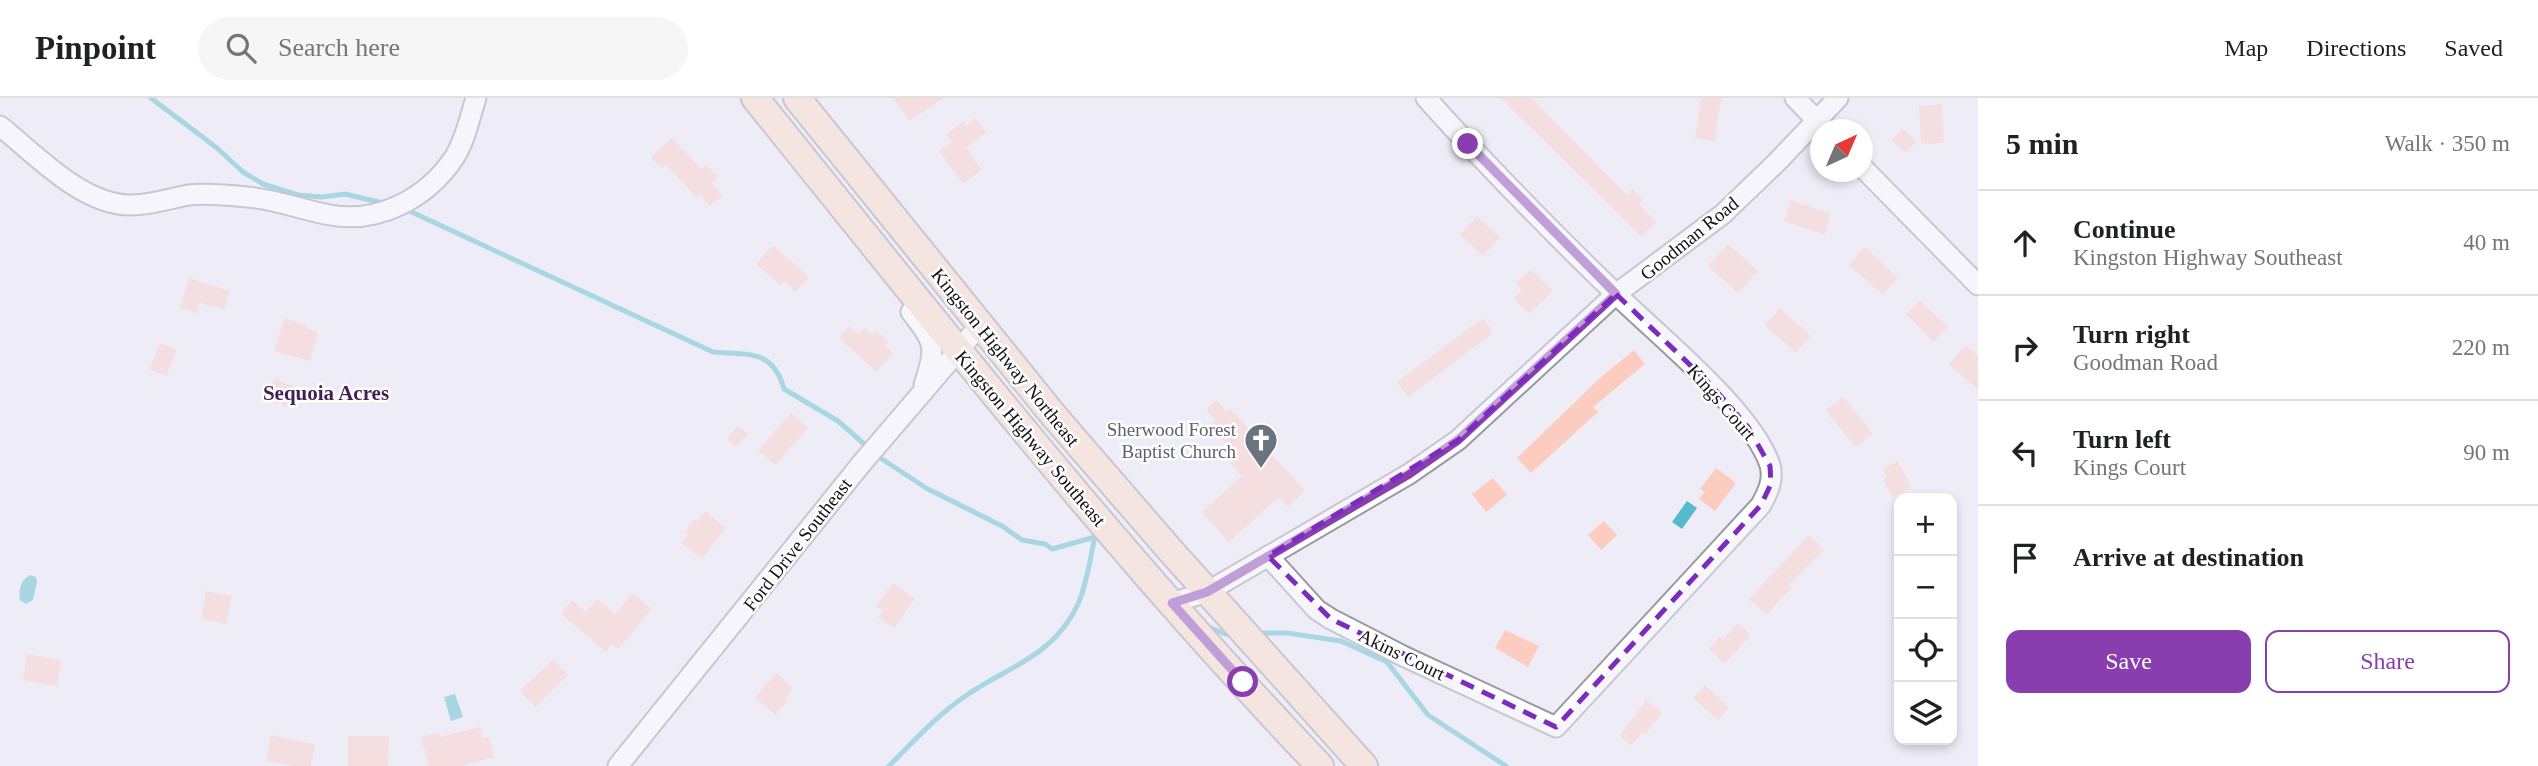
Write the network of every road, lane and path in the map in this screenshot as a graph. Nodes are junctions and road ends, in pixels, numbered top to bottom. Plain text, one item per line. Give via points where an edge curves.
1 (476, 98) edge
2 (755, 98) edge
3 (797, 98) edge
4 (1426, 98) edge
5 (1795, 98) edge
6 (1838, 98) edge
7 (1815, 119) edge
8 (1825, 119) edge
9 (0, 126) edge
10 (1810, 134) edge
11 (1873, 177) edge
12 (835, 197) junction
13 (1978, 285) edge
14 (1616, 294) junction
15 (980, 325) junction
16 (957, 351) junction
17 (921, 394) junction
18 (1268, 556) junction
19 (1207, 592) junction
20 (1172, 603) junction
21 (1556, 727) joint
22 (631, 749) junction
23 (602, 766) edge
24 (618, 766) edge
25 (1320, 766) edge
26 (1364, 766) edge

1 - 9 street via 455,156 424,191 389,210 356,216 332,216 262,198 226,195 189,195 127,205 105,200 70,182
2 - 12 main road, Kingston Highway Southeast
3 - 15 main road, Kingston Highway Northeast
4 - 14 street, Kings Court
5 - 7 street
6 - 8 street, Goodman Road
10 - 14 street, Goodman Road via 1723,214
11 - 13 street
12 - 16 main road, Kingston Highway Southeast
12 - 17 street via 882,275 927,333 933,356
14 - 18 street, Goodman Road via 1458,440
14 - 21 street, Kings Court via 1748,427 1770,466 1771,484 1761,505
15 - 16 street, Ford Drive Southeast
15 - 19 main road, Kingston Highway Northeast
16 - 17 street, Ford Drive Southeast
16 - 20 main road, Kingston Highway Southeast
17 - 22 street, Ford Drive Southeast
18 - 19 street, Goodman Road
18 - 21 street, Akins Court via 1317,610 1332,619
19 - 20 street, Goodman Road
19 - 26 main road, Kingston Highway Northeast
20 - 25 main road, Kingston Highway Southeast
22 - 23 street
22 - 24 street, Ford Drive Southeast

